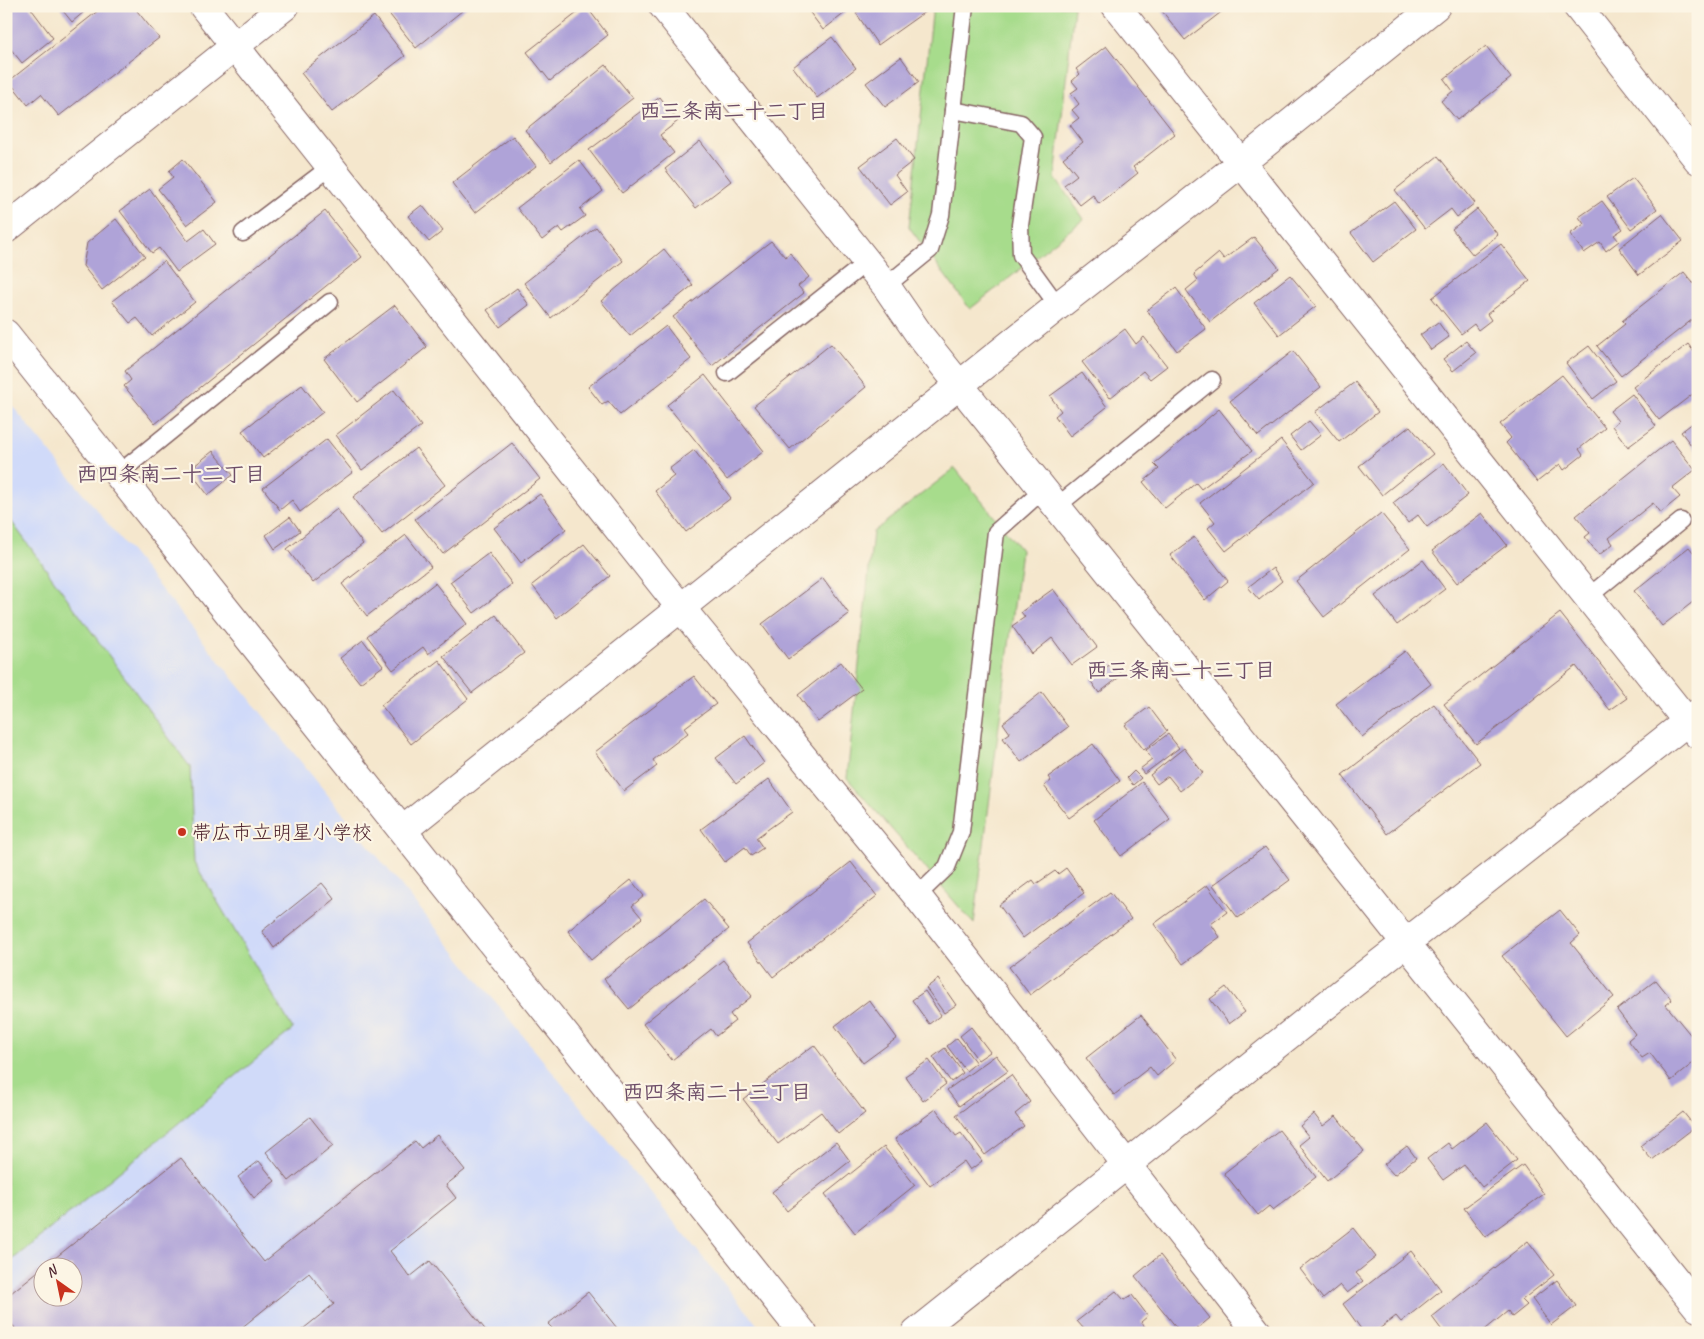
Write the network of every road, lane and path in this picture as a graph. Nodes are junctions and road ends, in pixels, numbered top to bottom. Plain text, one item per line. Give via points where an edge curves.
1 (203, 6) edge
2 (285, 6) edge
3 (663, 6) edge
4 (965, 6) edge
5 (1116, 6) edge
6 (1436, 6) edge
7 (1577, 6) edge
8 (235, 46) junction
9 (953, 110) junction
10 (1698, 160) edge
11 (1241, 163) junction
12 (330, 167) junction
13 (6, 229) edge
14 (242, 233) dead end
15 (867, 262) junction
16 (886, 286) junction
17 (330, 302) dead end
18 (1058, 306) junction
19 (6, 334) edge
20 (727, 372) dead end
21 (1212, 380) dead end
22 (959, 385) junction
23 (118, 474) junction
24 (1050, 498) junction
25 (1681, 521) dead end
26 (1588, 597) junction
27 (681, 608) junction
28 (1694, 723) edge
29 (403, 830) junction
30 (917, 896) junction
31 (1406, 942) junction
32 (1126, 1166) junction
33 (1698, 1308) edge
34 (803, 1333) edge
35 (916, 1333) edge
36 (1258, 1333) edge

1 - 8 street
2 - 8 street
3 - 15 street
4 - 9 lane
5 - 11 street
6 - 11 street
7 - 10 street
8 - 12 street
8 - 13 street
9 - 16 lane via 941,215 930,250
9 - 18 lane via 1021,123 1032,137 1020,225 1021,255
11 - 18 street
11 - 26 street
12 - 14 lane
12 - 27 street
15 - 16 street
15 - 20 lane
16 - 22 street
17 - 23 lane
18 - 22 street
19 - 23 street
21 - 24 lane
22 - 24 street
22 - 27 street
23 - 29 street
24 - 30 lane via 996,532 961,832 947,867
24 - 31 street
25 - 26 lane
26 - 28 street
27 - 29 street
27 - 30 street
28 - 31 street
29 - 34 street
30 - 32 street
31 - 32 street
31 - 33 street
32 - 35 street
32 - 36 street

